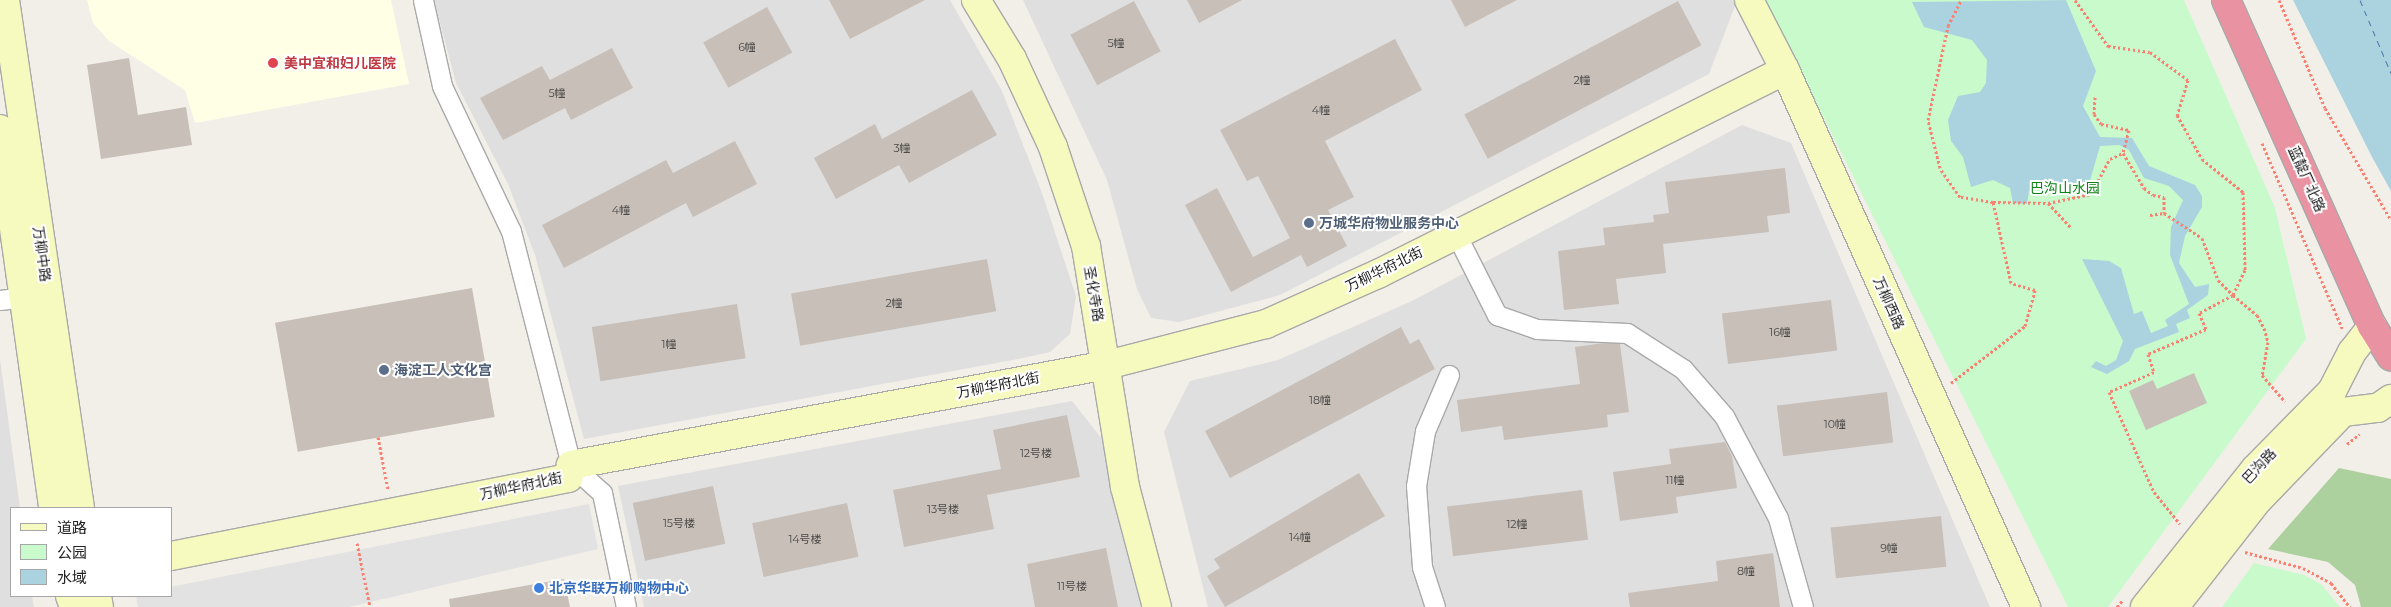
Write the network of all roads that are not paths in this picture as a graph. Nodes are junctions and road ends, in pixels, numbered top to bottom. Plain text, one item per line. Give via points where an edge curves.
1 (5, 0) edge
2 (423, 0) edge
3 (976, 0) edge
4 (1749, 0) edge
5 (2226, 0) edge
6 (1785, 70) junction
7 (0, 129) edge
8 (1456, 234) junction
9 (12, 298) edge
10 (2372, 326) junction
11 (2391, 356) edge
12 (1107, 365) junction
13 (1449, 375) dead end
14 (2391, 399) edge
15 (571, 465) junction
16 (52, 507) edge
17 (80, 507) edge
18 (172, 556) edge
19 (626, 607) edge
20 (1157, 607) edge
21 (1435, 607) edge
22 (1803, 607) edge
23 (2026, 607) edge
24 (2145, 607) edge
25 (2174, 607) edge

1 - 17 street, 万柳中路
2 - 15 street via 442,86 511,230
3 - 12 street, 圣化寺路 via 1012,59 1053,146 1086,246
4 - 6 street, 万柳西路
5 - 10 highway, 蓝靛厂北路
6 - 8 street, 万柳华府北街
6 - 23 street, 万柳西路
7 - 9 street, 万柳中路
8 - 12 street, 万柳华府北街 via 1266,324
8 - 22 street via 1497,315 1537,329 1627,333 1683,370 1724,416 1778,518
9 - 16 street, 万柳中路
10 - 11 highway, 蓝靛厂北路
10 - 24 street, 巴沟路 via 2352,352 2332,391 2255,469
12 - 15 street, 万柳华府北街
12 - 20 street, 圣化寺路 via 1125,487
13 - 21 street via 1425,431 1416,486 1422,567
14 - 25 street, 巴沟路 via 2378,408 2343,412 2258,500
15 - 18 street, 万柳华府北街 via 568,478
15 - 19 street via 602,493

